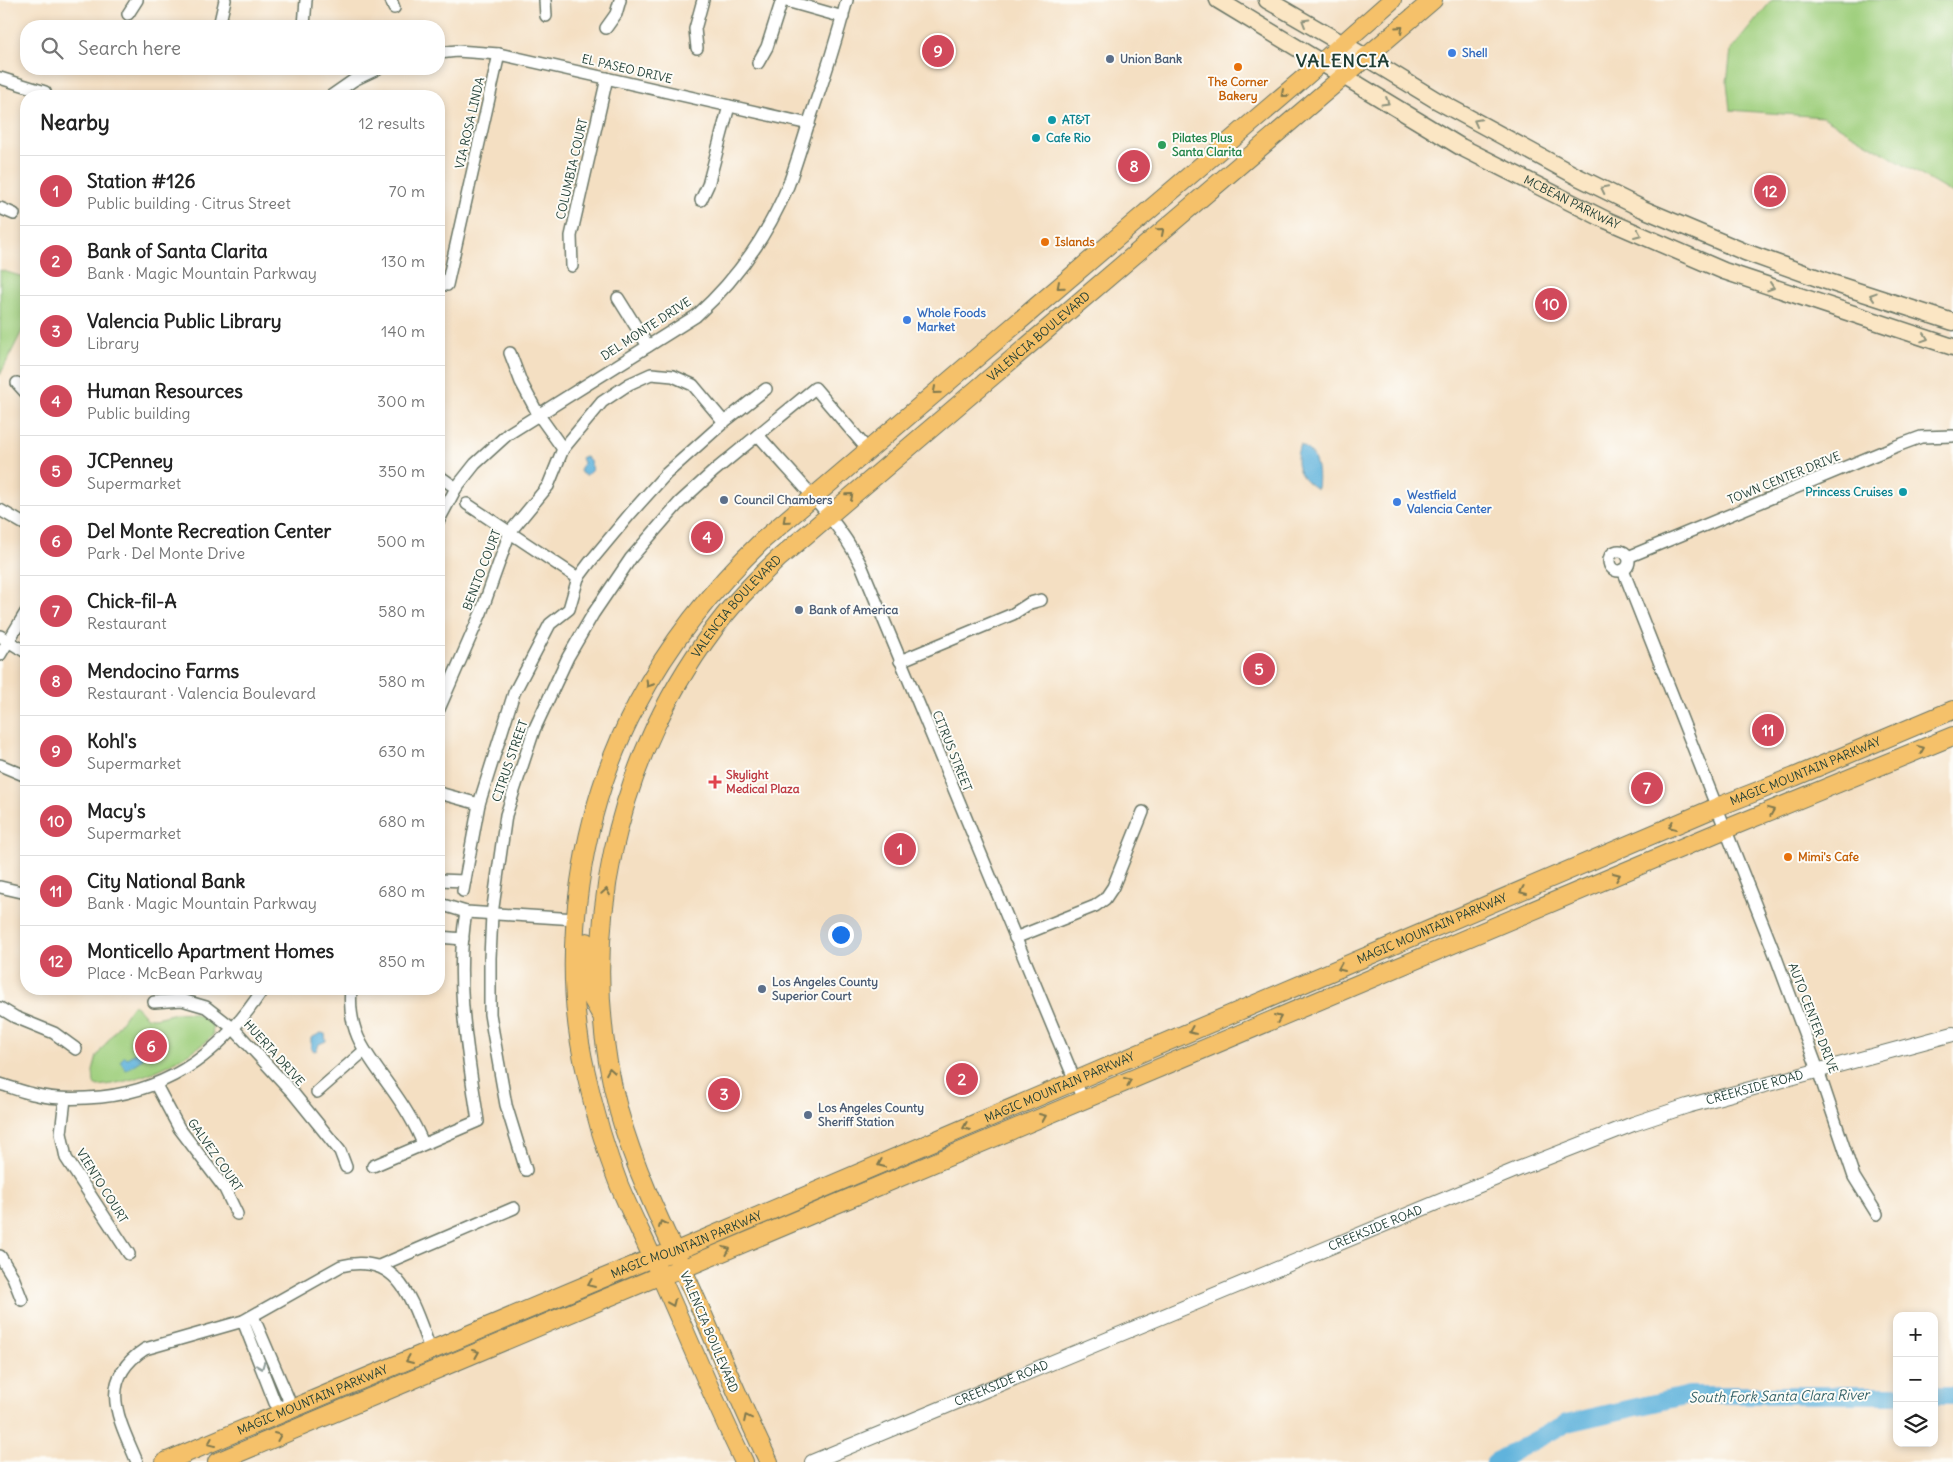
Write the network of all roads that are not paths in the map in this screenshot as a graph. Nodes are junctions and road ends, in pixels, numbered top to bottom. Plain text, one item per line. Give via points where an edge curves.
1 (136, 0) edge
2 (225, 0) edge
3 (306, 0) edge
4 (545, 0) edge
5 (620, 0) edge
6 (703, 0) edge
7 (782, 0) edge
8 (847, 0) edge
9 (1218, 0) edge
10 (1267, 0) edge
11 (1392, 0) edge
12 (1433, 0) edge
13 (128, 14) dead end
14 (546, 16) dead end
15 (843, 17) junction
16 (220, 20) edge
17 (304, 20) edge
18 (606, 28) dead end
19 (1343, 44) junction
20 (697, 48) dead end
21 (445, 52) edge
22 (499, 54) junction
23 (1367, 58) junction
24 (758, 62) dead end
25 (1321, 62) junction
26 (364, 75) edge
27 (1344, 76) junction
28 (0, 78) edge
29 (607, 78) junction
30 (39, 90) edge
31 (341, 90) edge
32 (729, 106) junction
33 (808, 124) junction
34 (700, 200) dead end
35 (0, 208) edge
36 (14, 214) dead end
37 (572, 266) dead end
38 (447, 285) dead end
39 (618, 298) dead end
40 (1953, 322) edge
41 (648, 346) junction
42 (1953, 347) edge
43 (510, 353) dead end
44 (17, 383) dead end
45 (20, 386) edge
46 (766, 389) dead end
47 (538, 414) junction
48 (724, 422) junction
49 (758, 435) junction
50 (1952, 438) edge
51 (563, 449) junction
52 (868, 450) junction
53 (445, 480) edge
54 (456, 488) junction
55 (812, 498) junction
56 (467, 504) dead end
57 (445, 509) edge
58 (0, 510) edge
59 (828, 515) junction
60 (20, 522) edge
61 (510, 532) junction
62 (1628, 557) junction
63 (1622, 570) junction
64 (578, 578) junction
65 (718, 585) junction
66 (1041, 600) dead end
67 (20, 619) edge
68 (4, 638) edge
69 (20, 648) edge
70 (0, 655) edge
71 (900, 661) junction
72 (684, 674) junction
73 (445, 695) edge
74 (1953, 710) edge
75 (1953, 736) edge
76 (0, 764) edge
77 (20, 773) edge
78 (445, 795) edge
79 (479, 804) junction
80 (1717, 807) junction
81 (1143, 812) dead end
82 (1726, 829) junction
83 (585, 855) junction
84 (445, 881) edge
85 (0, 887) edge
86 (20, 892) edge
87 (1500, 901) junction
88 (445, 906) edge
89 (466, 912) junction
90 (492, 914) junction
91 (576, 919) junction
92 (602, 923) junction
93 (445, 938) edge
94 (1015, 938) junction
95 (463, 939) junction
96 (1412, 963) junction
97 (259, 995) edge
98 (350, 995) edge
99 (154, 1002) dead end
100 (0, 1008) edge
101 (602, 1016) junction
102 (234, 1029) junction
103 (1953, 1034) edge
104 (76, 1049) dead end
105 (364, 1052) junction
106 (1818, 1070) junction
107 (1074, 1080) junction
108 (0, 1084) edge
109 (156, 1085) junction
110 (317, 1092) dead end
111 (65, 1098) junction
112 (1083, 1100) junction
113 (424, 1144) junction
114 (373, 1166) dead end
115 (346, 1167) dead end
116 (526, 1170) dead end
117 (514, 1208) dead end
118 (237, 1214) dead end
119 (1877, 1214) dead end
120 (674, 1252) junction
121 (129, 1254) dead end
122 (1, 1258) edge
123 (652, 1258) junction
124 (378, 1266) junction
125 (682, 1269) junction
126 (661, 1275) junction
127 (22, 1300) dead end
128 (248, 1319) junction
129 (431, 1350) junction
130 (286, 1411) junction
131 (137, 1462) edge
132 (165, 1462) edge
133 (217, 1462) edge
134 (744, 1462) edge
135 (769, 1462) edge
136 (812, 1462) edge

1 - 13 street
2 - 16 street
3 - 17 street
4 - 14 street
5 - 18 street via 616,14
6 - 20 street via 696,29
7 - 15 street
7 - 24 street via 767,48
8 - 15 street, DEL MONTE DRIVE
9 - 25 main road, MCBEAN PARKWAY
19 -> 10 main road
11 - 19 main road, VALENCIA BOULEVARD
23 -> 12 main road, VALENCIA BOULEVARD
15 - 33 street, DEL MONTE DRIVE
19 - 23 main road
19 - 25 main road, VALENCIA BOULEVARD
21 - 22 street, EL PASEO DRIVE
22 - 29 street, EL PASEO DRIVE
22 - 38 street, VIA ROSA LINDA
23 - 27 main road, VALENCIA BOULEVARD
40 -> 23 main road via 1745,252 1643,208 1444,105
25 - 27 main road, MCBEAN PARKWAY
25 -> 52 main road, VALENCIA BOULEVARD
26 - 31 street
27 -> 42 main road, MCBEAN PARKWAY via 1460,147 1606,220 1724,271
59 -> 27 main road, VALENCIA BOULEVARD
28 - 30 street
29 - 32 street, EL PASEO DRIVE
29 - 37 street, COLUMBIA COURT via 571,236
32 - 33 street, EL PASEO DRIVE
32 - 34 street via 708,185
33 - 41 street, DEL MONTE DRIVE via 788,186 751,254 724,289 701,311
35 - 36 street
39 - 41 street
41 - 47 street, DEL MONTE DRIVE
43 - 47 street via 520,382
44 - 45 street
46 - 48 street
47 - 51 street
47 - 54 street, DEL MONTE DRIVE via 489,449
48 - 51 street, BENITO COURT via 693,385 673,376 651,374 602,402
48 - 64 street via 666,474
49 - 52 street, CITRUS STREET via 815,388
49 - 55 street, CITRUS STREET
49 - 90 street, CITRUS STREET via 714,470 655,529 593,614 568,657 534,730 506,814
50 - 62 street, TOWN CENTER DRIVE via 1921,437
51 - 61 street, BENITO COURT via 548,486
52 - 55 main road, VALENCIA BOULEVARD
53 - 54 street
54 - 57 street, DEL MONTE DRIVE
55 - 59 street, CITRUS STREET
55 -> 65 main road, VALENCIA BOULEVARD
56 - 61 street
58 - 60 street
59 - 71 street, CITRUS STREET via 861,565
59 - 72 main road, VALENCIA BOULEVARD via 748,588 723,617
61 - 64 street
61 - 73 street, BENITO COURT via 481,613
62 - 63 street via 1628,565
62 - 63 street via 1619,552 1610,557 1612,568
63 - 80 street
64 - 79 street via 569,609 550,624 514,693
65 - 72 main road via 712,606 674,660 676,668
65 -> 83 main road, VALENCIA BOULEVARD via 680,634 623,732 606,776
66 - 71 street
67 - 68 street
68 - 69 street
68 - 70 street
71 - 94 street, CITRUS STREET
92 -> 72 main road, VALENCIA BOULEVARD via 612,854 624,810 647,744
74 - 80 main road, MAGIC MOUNTAIN PARKWAY
82 -> 75 main road, MAGIC MOUNTAIN PARKWAY
76 - 77 street
78 - 79 street
79 - 84 street via 464,886
80 - 82 street
80 -> 87 main road, MAGIC MOUNTAIN PARKWAY
81 - 94 street via 1113,887 1105,899
96 -> 82 main road, MAGIC MOUNTAIN PARKWAY
82 - 106 street, AUTO CENTER DRIVE
83 - 91 main road, VALENCIA BOULEVARD
83 - 92 main road via 591,863 592,872 590,908 592,915
85 - 86 street
87 - 96 main road via 1470,926 1414,951
87 -> 107 main road, MAGIC MOUNTAIN PARKWAY
88 - 89 street
89 - 90 street
89 - 95 street
90 - 91 street
90 - 116 street, CITRUS STREET via 490,1014 506,1105
91 - 101 main road via 587,931 589,993
91 - 123 main road, VALENCIA BOULEVARD via 577,1025 585,1072 619,1184
92 - 101 main road, VALENCIA BOULEVARD
93 - 95 street
94 - 107 street, CITRUS STREET
95 - 113 street via 462,998 478,1121
112 -> 96 main road, MAGIC MOUNTAIN PARKWAY
97 - 102 street
98 - 105 street via 349,1006
99 - 102 street, HUERTA DRIVE via 182,1000 206,1007
100 - 104 street via 54,1033
120 -> 101 main road, VALENCIA BOULEVARD via 640,1175 624,1128 610,1072
102 - 109 street via 188,1068
102 - 115 street, HUERTA DRIVE via 293,1093 340,1151
103 - 106 street, CREEKSIDE ROAD
105 - 110 street
105 - 113 street via 389,1085
106 - 119 street, AUTO CENTER DRIVE via 1854,1177
106 - 136 street, CREEKSIDE ROAD via 1687,1106 1625,1127
107 - 112 street, CITRUS STREET
107 -> 120 main road, MAGIC MOUNTAIN PARKWAY
108 - 111 street via 33,1095
109 - 111 street via 113,1096
109 - 118 street, GALVEZ COURT via 179,1128 225,1189
111 - 121 street, VIENTO COURT via 61,1133 66,1158
125 -> 112 main road, MAGIC MOUNTAIN PARKWAY
113 - 114 street
117 - 124 street
120 - 123 main road, MAGIC MOUNTAIN PARKWAY
120 - 125 main road, VALENCIA BOULEVARD
122 - 127 street
123 - 126 main road, VALENCIA BOULEVARD
123 -> 129 main road, MAGIC MOUNTAIN PARKWAY
124 - 128 street via 353,1262 341,1266
124 - 129 street via 393,1275 404,1288
125 - 126 main road, MAGIC MOUNTAIN PARKWAY
135 -> 125 main road, VALENCIA BOULEVARD
133 -> 126 main road, MAGIC MOUNTAIN PARKWAY
126 -> 134 main road, VALENCIA BOULEVARD
128 - 130 street via 275,1403
128 - 131 street via 145,1349 124,1368 116,1385 115,1404
129 -> 130 main road, MAGIC MOUNTAIN PARKWAY
130 -> 132 main road, MAGIC MOUNTAIN PARKWAY

